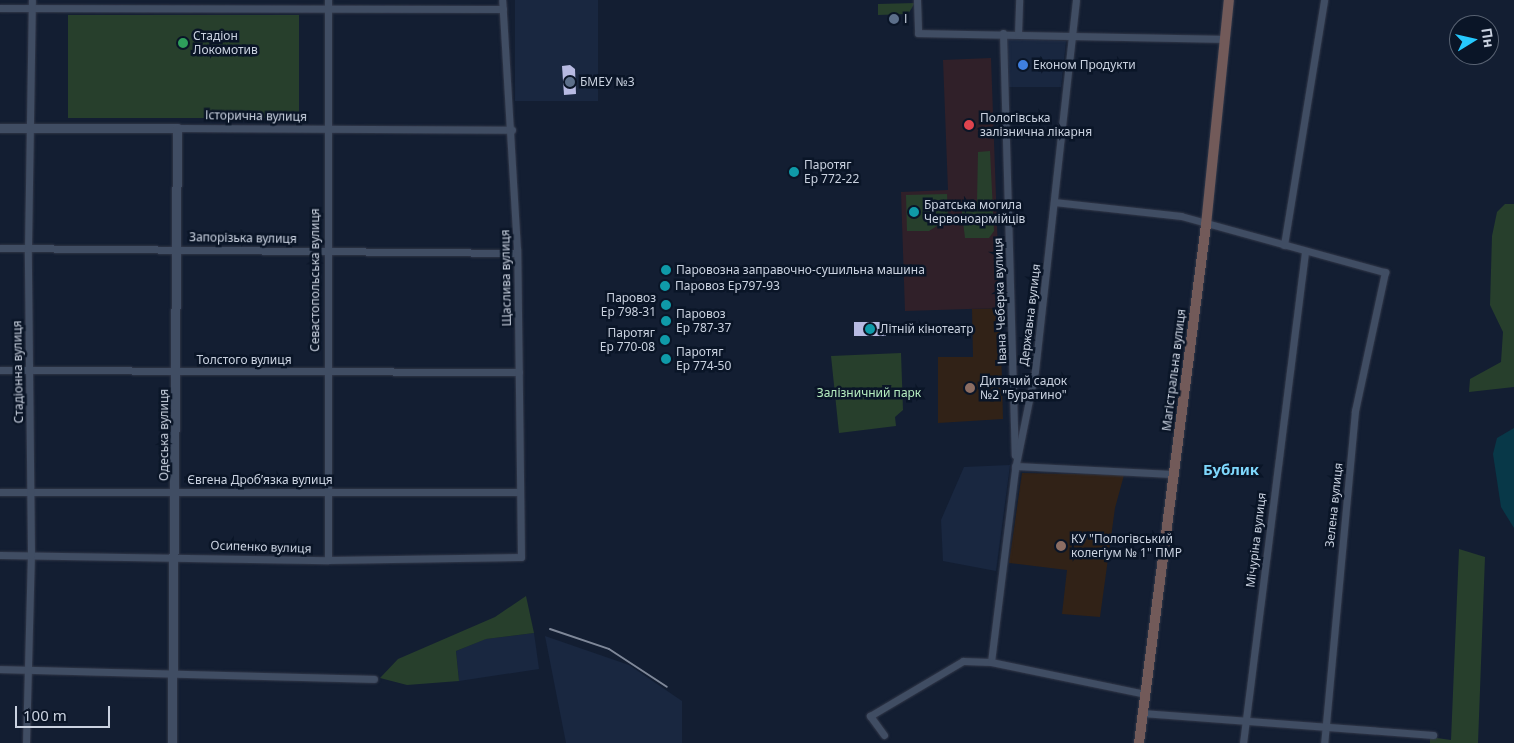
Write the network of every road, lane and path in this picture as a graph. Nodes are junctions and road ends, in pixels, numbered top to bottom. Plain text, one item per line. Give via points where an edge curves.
1 (32, 0) edge
2 (328, 0) edge
3 (502, 0) edge
4 (917, 0) edge
5 (1019, 0) edge
6 (1076, 0) edge
7 (1229, 0) edge
8 (1324, 0) edge
9 (178, 3) edge
10 (0, 8) edge
11 (32, 8) junction
12 (328, 8) junction
13 (502, 9) junction
14 (1003, 33) junction
15 (1018, 34) junction
16 (1072, 35) junction
17 (1225, 39) junction
18 (0, 128) edge
19 (32, 128) junction
20 (177, 128) junction
21 (326, 129) junction
22 (512, 130) junction
23 (1054, 202) junction
24 (1206, 225) junction
25 (1284, 245) junction
26 (0, 248) edge
27 (177, 248) junction
28 (28, 249) junction
29 (326, 250) junction
30 (1305, 250) junction
31 (517, 253) junction
32 (0, 370) edge
33 (29, 371) junction
34 (177, 371) junction
35 (326, 372) junction
36 (519, 372) junction
37 (1015, 468) junction
38 (1173, 474) junction
39 (177, 491) junction
40 (0, 492) edge
41 (31, 492) junction
42 (327, 492) junction
43 (520, 492) junction
44 (0, 555) edge
45 (31, 555) junction
46 (176, 556) junction
47 (521, 557) joint
48 (328, 560) junction
49 (991, 662) junction
50 (0, 669) edge
51 (29, 669) junction
52 (173, 674) junction
53 (374, 679) dead end
54 (1145, 694) junction
55 (1142, 713) junction
56 (1245, 722) junction
57 (1326, 728) junction
58 (884, 735) dead end
59 (1433, 735) dead end
60 (26, 743) edge
61 (172, 743) edge
62 (1138, 743) edge
63 (1243, 743) edge
64 (1324, 743) edge

1 - 11 street, Стадіонна вулиця
2 - 12 street, Севастопольська вулиця
3 - 13 street, Щаслива вулиця
4 - 14 street via 918,33
5 - 15 street
6 - 16 street, Державна вулиця
7 - 17 main road, Магістральна вулиця
8 - 25 street
9 - 11 street
9 - 12 street
10 - 11 street
11 - 19 street, Стадіонна вулиця
12 - 13 street
12 - 21 street, Севастопольська вулиця
13 - 22 street, Щаслива вулиця
14 - 15 street
14 - 37 street, Івана Чеберка вулиця
15 - 16 street
16 - 17 street
16 - 23 street, Державна вулиця
17 - 24 main road, Магістральна вулиця
18 - 19 street, Історична вулиця
19 - 20 street, Історична вулиця
19 - 28 street, Стадіонна вулиця
20 - 21 street, Історична вулиця
20 - 27 street, Одеська вулиця
21 - 22 street, Історична вулиця
21 - 29 street, Севастопольська вулиця
22 - 31 street, Щаслива вулиця
23 - 24 street via 1181,216
23 - 37 street, Державна вулиця via 1034,378
24 - 25 street
24 - 38 main road, Магістральна вулиця
25 - 30 street
26 - 28 street, Запорізька вулиця
27 - 28 street, Запорізька вулиця
27 - 29 street, Запорізька вулиця
27 - 34 street, Одеська вулиця
28 - 33 street, Стадіонна вулиця
29 - 31 street, Запорізька вулиця
29 - 35 street, Севастопольська вулиця
30 - 56 street, Мічуріна вулиця
30 - 57 street, Зелена вулиця via 1385,272 1355,411
31 - 36 street, Щаслива вулиця
32 - 33 street, Толстого вулиця
33 - 34 street, Толстого вулиця
33 - 41 street, Стадіонна вулиця
34 - 35 street, Толстого вулиця
34 - 39 street, Одеська вулиця
35 - 36 street, Толстого вулиця
35 - 42 street, Севастопольська вулиця
36 - 43 street, Щаслива вулиця
37 - 38 street
37 - 49 street, Державна вулиця
38 - 54 main road, Магістральна вулиця
39 - 41 street, Євгена Дроб’язка вулиця
39 - 42 street, Євгена Дроб’язка вулиця
39 - 46 street, Одеська вулиця
40 - 41 street, Євгена Дроб’язка вулиця
41 - 45 street, Стадіонна вулиця
42 - 43 street, Євгена Дроб’язка вулиця
42 - 48 street, Севастопольська вулиця
43 - 47 street, Щаслива вулиця
44 - 45 street, Осипенко вулиця
45 - 46 street, Осипенко вулиця
45 - 51 street, Стадіонна вулиця
46 - 48 street, Осипенко вулиця
46 - 52 street, Одеська вулиця
47 - 48 street, Осипенко вулиця
49 - 54 street
49 - 58 street via 953,663 870,716
50 - 51 street
51 - 52 street
51 - 60 street, Стадіонна вулиця
52 - 53 street
52 - 61 street, Одеська вулиця
54 - 55 main road, Магістральна вулиця
55 - 56 street
55 - 62 main road, Магістральна вулиця
56 - 57 street
56 - 63 street, Мічуріна вулиця
57 - 59 street
57 - 64 street, Зелена вулиця

